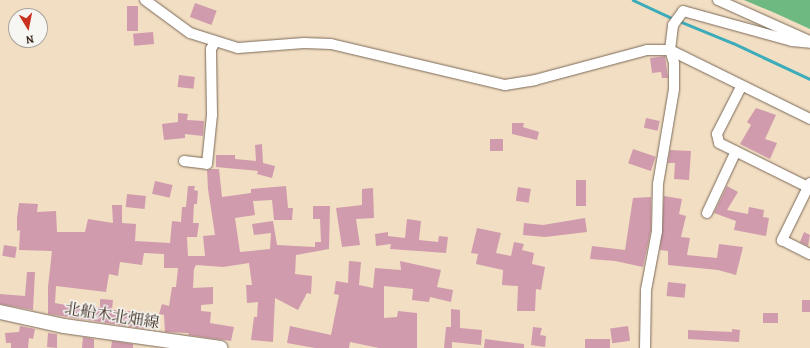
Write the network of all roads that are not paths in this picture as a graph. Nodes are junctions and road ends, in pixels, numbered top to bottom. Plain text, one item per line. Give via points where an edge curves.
1 (145, 0) edge
2 (718, 0) edge
3 (215, 42) junction
4 (810, 42) edge
5 (670, 50) junction
6 (741, 86) junction
7 (810, 119) edge
8 (736, 151) junction
9 (184, 161) dead end
10 (809, 186) edge
11 (707, 213) dead end
12 (810, 254) edge
13 (0, 312) edge
14 (220, 348) edge
15 (645, 348) edge

1 - 3 street via 190,33
2 - 4 street
3 - 5 street via 238,48 304,43 331,44 505,85 535,80 647,50
3 - 9 street via 211,49 212,115 207,164
4 - 5 street via 792,41 683,11 673,24
5 - 6 street
5 - 15 street via 674,63 674,89 658,184 657,231 646,290
6 - 7 street
6 - 8 street via 717,134 719,143
8 - 10 street
8 - 11 street
10 - 12 street via 782,240
13 - 14 main road, 北船木北畑線 via 64,326

